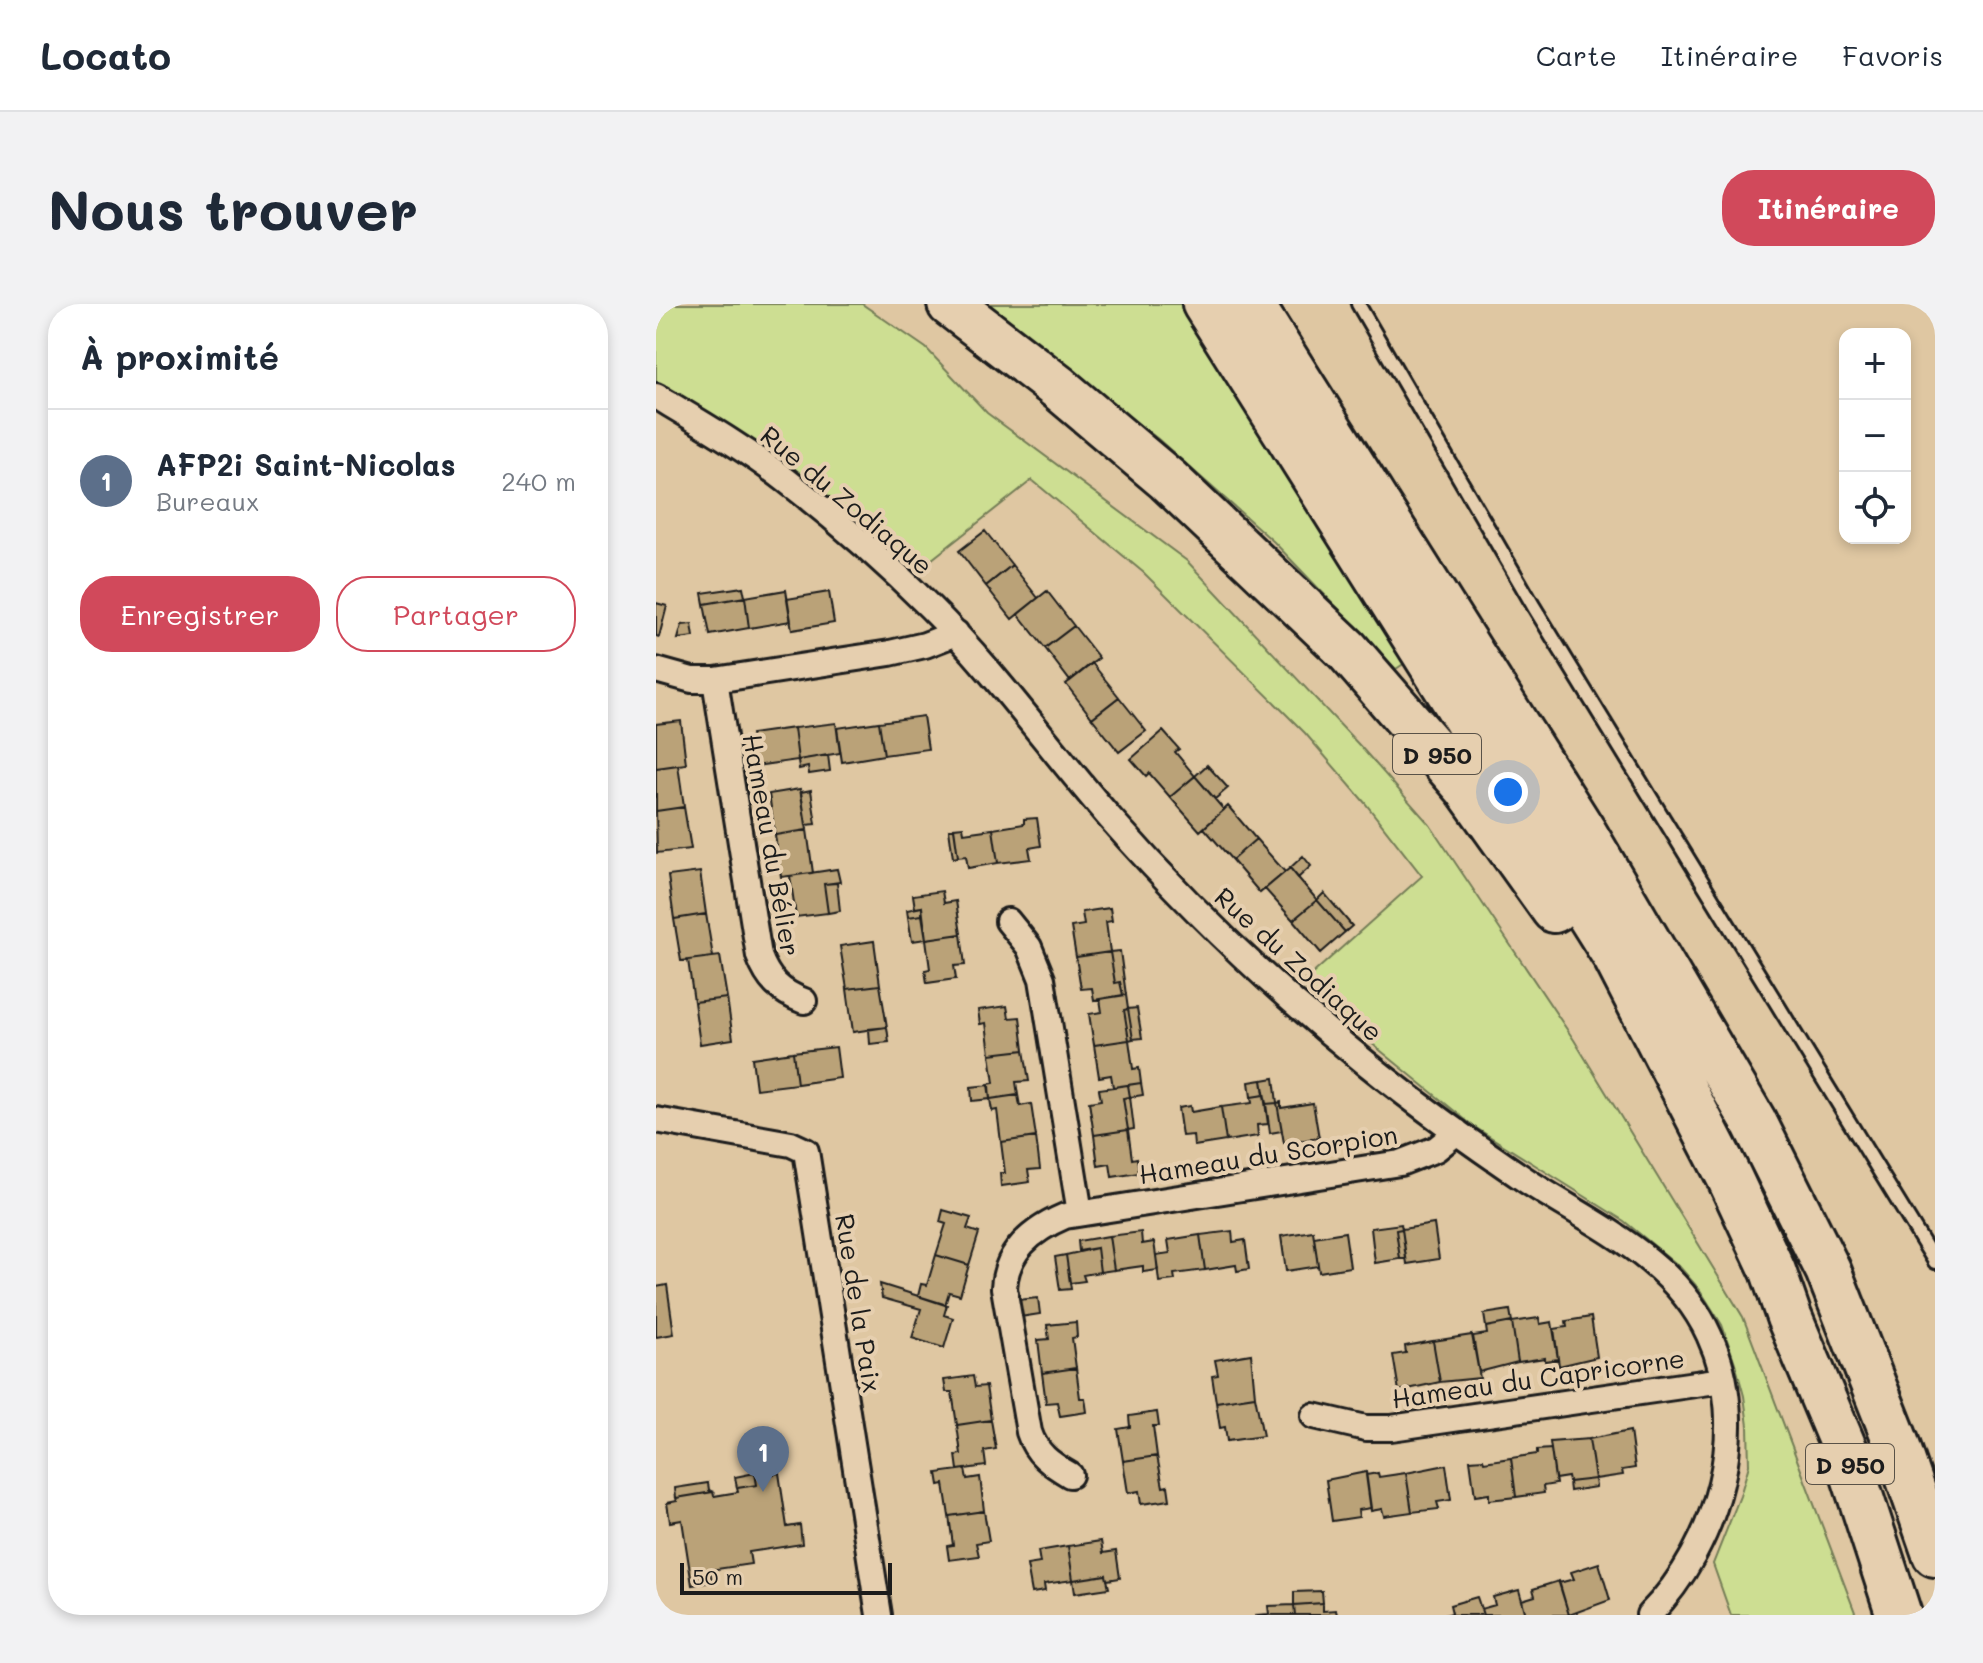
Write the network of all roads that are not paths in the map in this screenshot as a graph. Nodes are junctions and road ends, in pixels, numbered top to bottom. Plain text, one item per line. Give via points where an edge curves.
1 (950, 304) edge
2 (1205, 304) edge
3 (1251, 304) edge
4 (1275, 304) edge
5 (1358, 304) edge
6 (656, 396) edge
7 (1451, 621) junction
8 (956, 633) junction
9 (656, 670) edge
10 (715, 680) junction
11 (1008, 921) dead end
12 (804, 1001) dead end
13 (656, 1120) edge
14 (1457, 1132) junction
15 (1080, 1213) junction
16 (1935, 1262) edge
17 (1789, 1317) junction
18 (1723, 1380) junction
19 (1314, 1416) dead end
20 (1070, 1475) dead end
21 (1935, 1554) edge
22 (879, 1615) edge
23 (1649, 1615) edge
24 (1899, 1615) edge

1 - 17 highway, D 950 via 1168,480 1347,650 1466,787 1593,964
2 - 17 highway via 1615,956 1729,1177
3 - 7 highway, D 950
4 - 7 highway
5 - 16 lane via 1534,607
6 - 8 street, Rue du Zodiaque via 786,480 882,561
7 - 21 highway, D 950 via 1583,831 1754,1122 1828,1270
8 - 10 street via 890,653
8 - 14 street, Rue du Zodiaque via 1110,817 1225,938 1354,1053
9 - 10 street
10 - 12 street, Hameau du Bélier via 759,956 778,989
11 - 15 street via 1029,947 1042,979
13 - 22 street, Rue de la Paix via 791,1144 808,1157
14 - 15 street, Hameau du Scorpion via 1436,1149 1400,1163
14 - 18 street, Rue du Zodiaque via 1655,1264 1701,1318
15 - 20 street, Hameau du Scorpion via 1051,1222 1018,1247 1005,1272 1004,1288 1034,1446
17 - 24 highway, D 950 via 1847,1455
18 - 19 street, Hameau du Capricorne via 1391,1428
18 - 23 street, Rue du Zodiaque via 1727,1451 1715,1502 1686,1570

